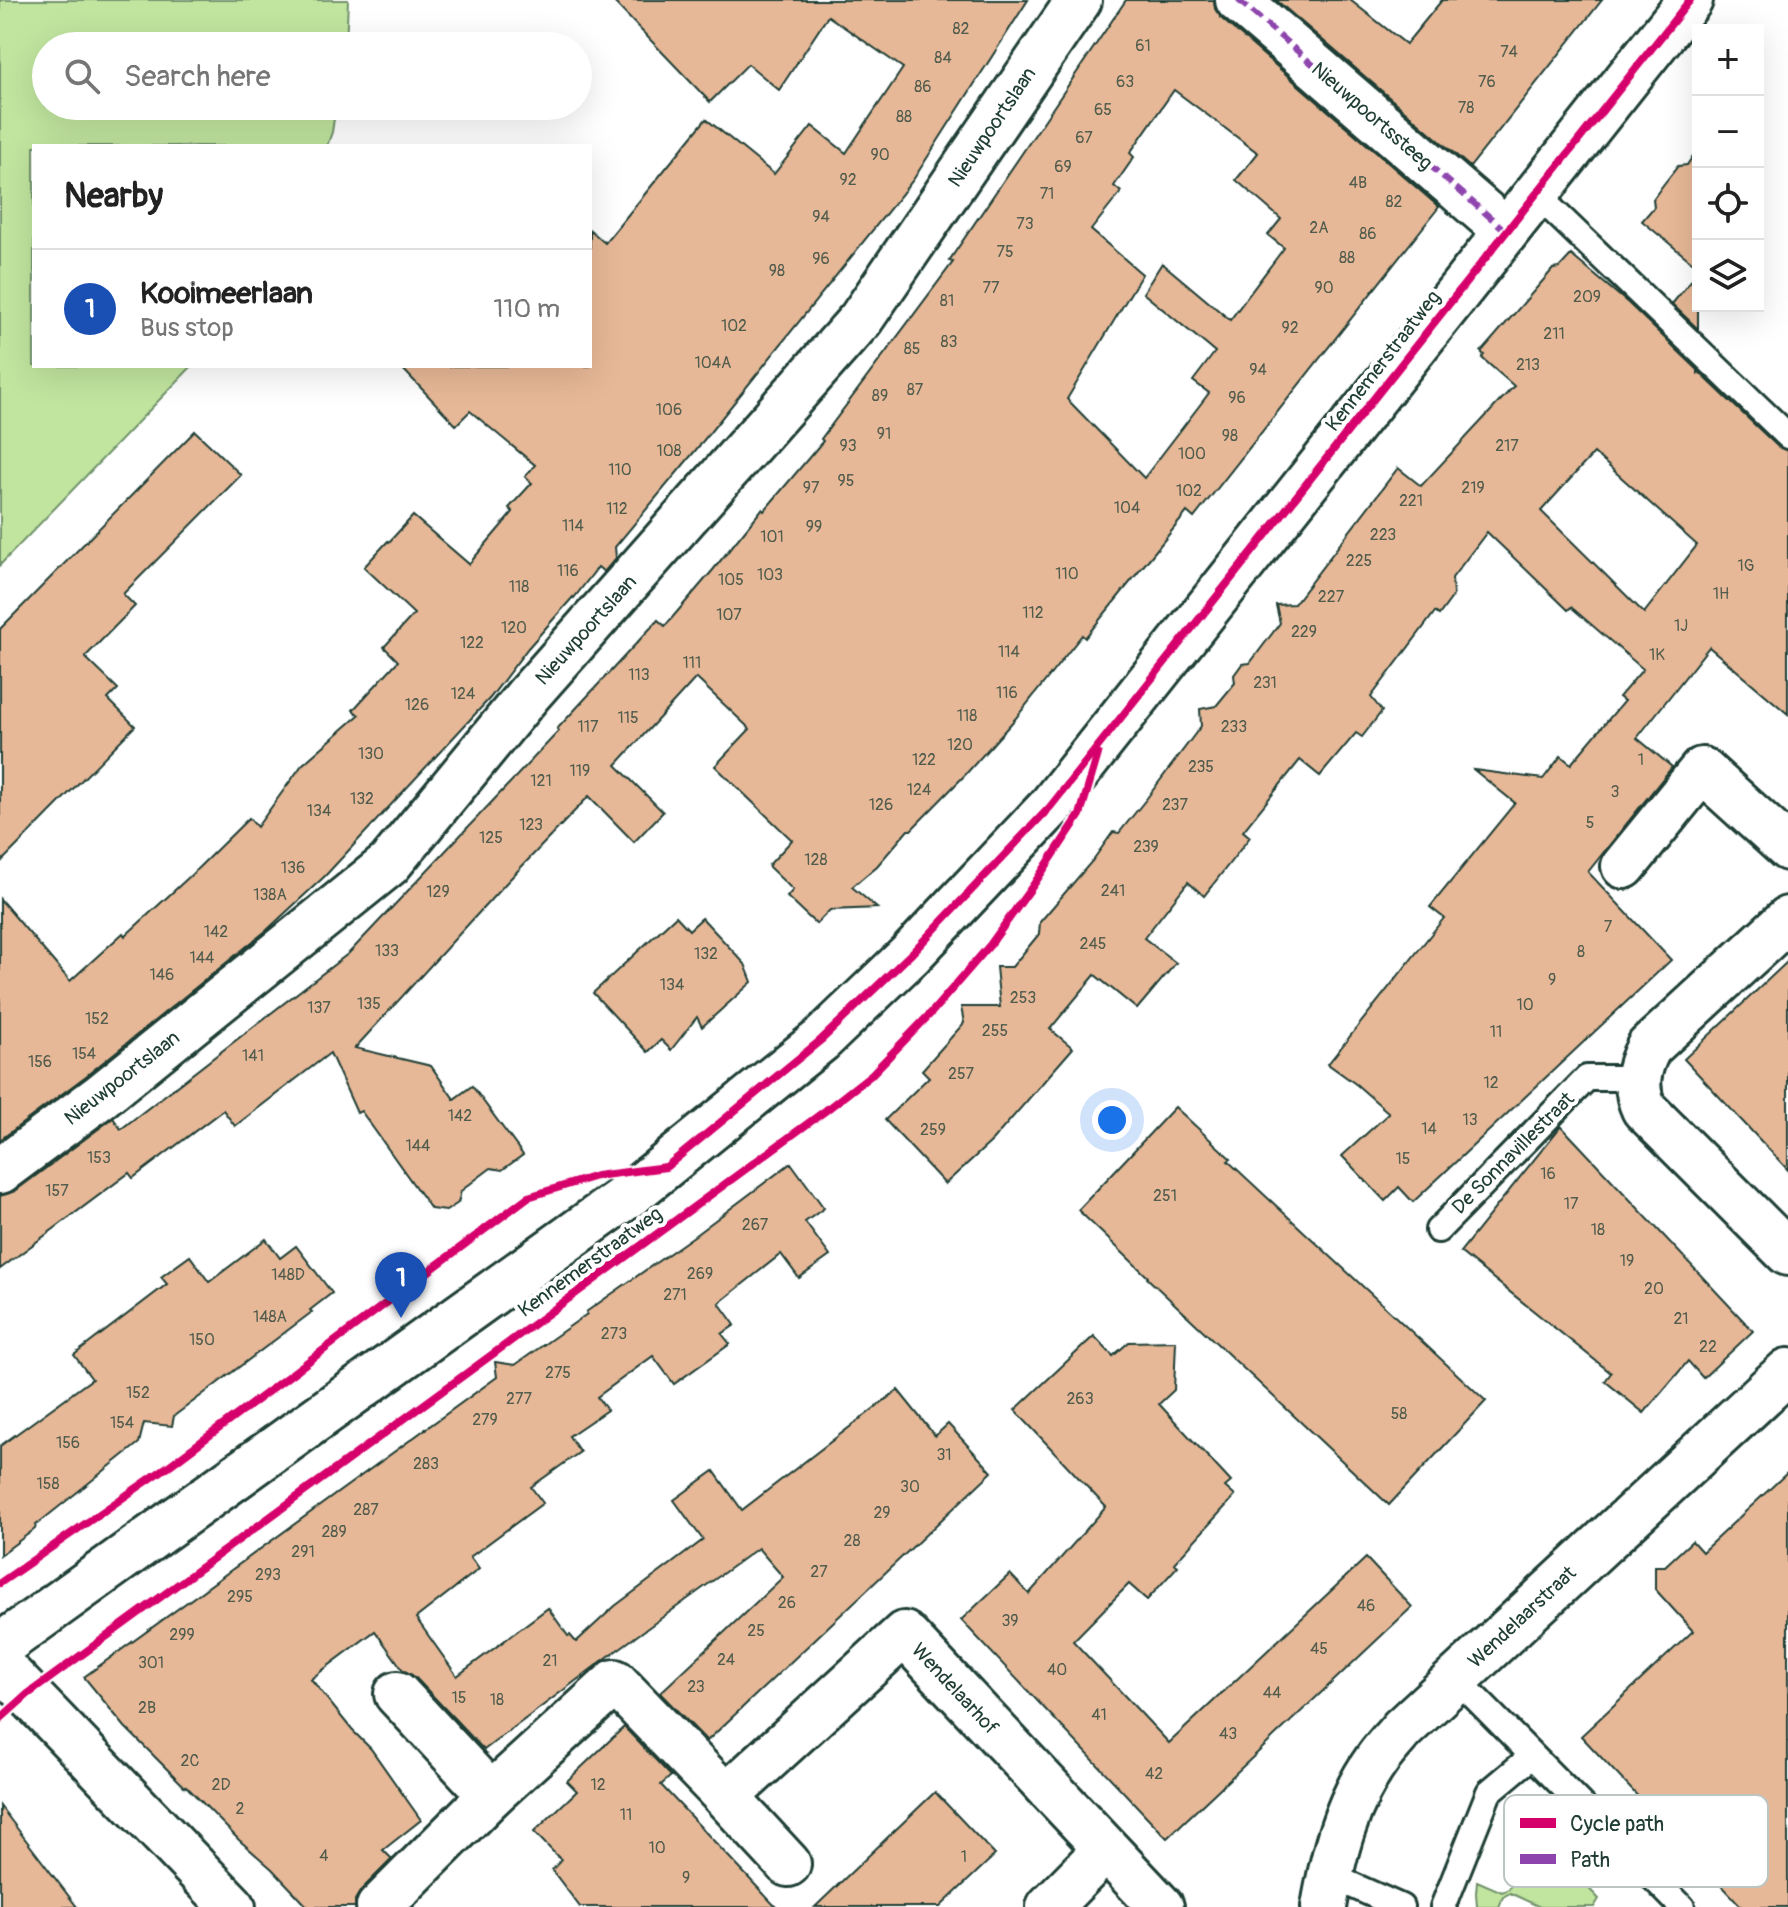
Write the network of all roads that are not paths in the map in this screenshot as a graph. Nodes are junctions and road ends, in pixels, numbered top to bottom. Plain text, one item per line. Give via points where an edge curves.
1 (1079, 0) edge
2 (1238, 0) edge
3 (1690, 0) edge
4 (1537, 195) junction
5 (1506, 231) junction
6 (1788, 436) edge
7 (1788, 848) edge
8 (1624, 866) dead end
9 (1788, 919) edge
10 (1638, 1078) junction
11 (0, 1171) edge
12 (1438, 1230) dead end
13 (1788, 1253) edge
14 (1788, 1371) edge
15 (0, 1646) edge
16 (0, 1665) edge
17 (1456, 1678) junction
18 (397, 1694) dead end
19 (1532, 1756) junction
20 (491, 1795) junction
21 (1571, 1795) edge
22 (726, 1797) junction
23 (1105, 1850) junction
24 (788, 1864) dead end
25 (1662, 1887) edge
26 (1326, 1891) edge
27 (233, 1907) edge
28 (379, 1907) edge
29 (1049, 1907) edge
30 (1161, 1907) edge
31 (1401, 1907) edge
32 (1443, 1907) edge
33 (1682, 1907) edge

1 - 11 street, Nieuwpoortslaan via 861,319 528,695 389,864
2 - 5 street, Nieuwpoortssteeg
3 - 4 street, Kennemerstraatweg
4 - 5 street, Kennemerstraatweg
4 - 6 lane
5 - 15 street, Kennemerstraatweg via 1050,807 821,1040 637,1189
7 - 8 street via 1702,770
9 - 10 street via 1649,1047
10 - 12 lane, De Sonnavillestraat via 1587,1078
10 - 13 street via 1644,1109
14 - 17 street, Wendelaarstraat
16 - 27 street
17 - 19 lane
17 - 26 street, Wendelaarstraat via 1378,1758 1346,1816
18 - 20 street
19 - 21 lane
19 - 32 lane via 1489,1792
20 - 22 street via 615,1682
20 - 28 street
22 - 23 street, Wendelaarhof via 904,1634
22 - 24 street
23 - 29 street
23 - 30 street, Wendelaarhof
25 - 33 lane
26 - 31 lane

